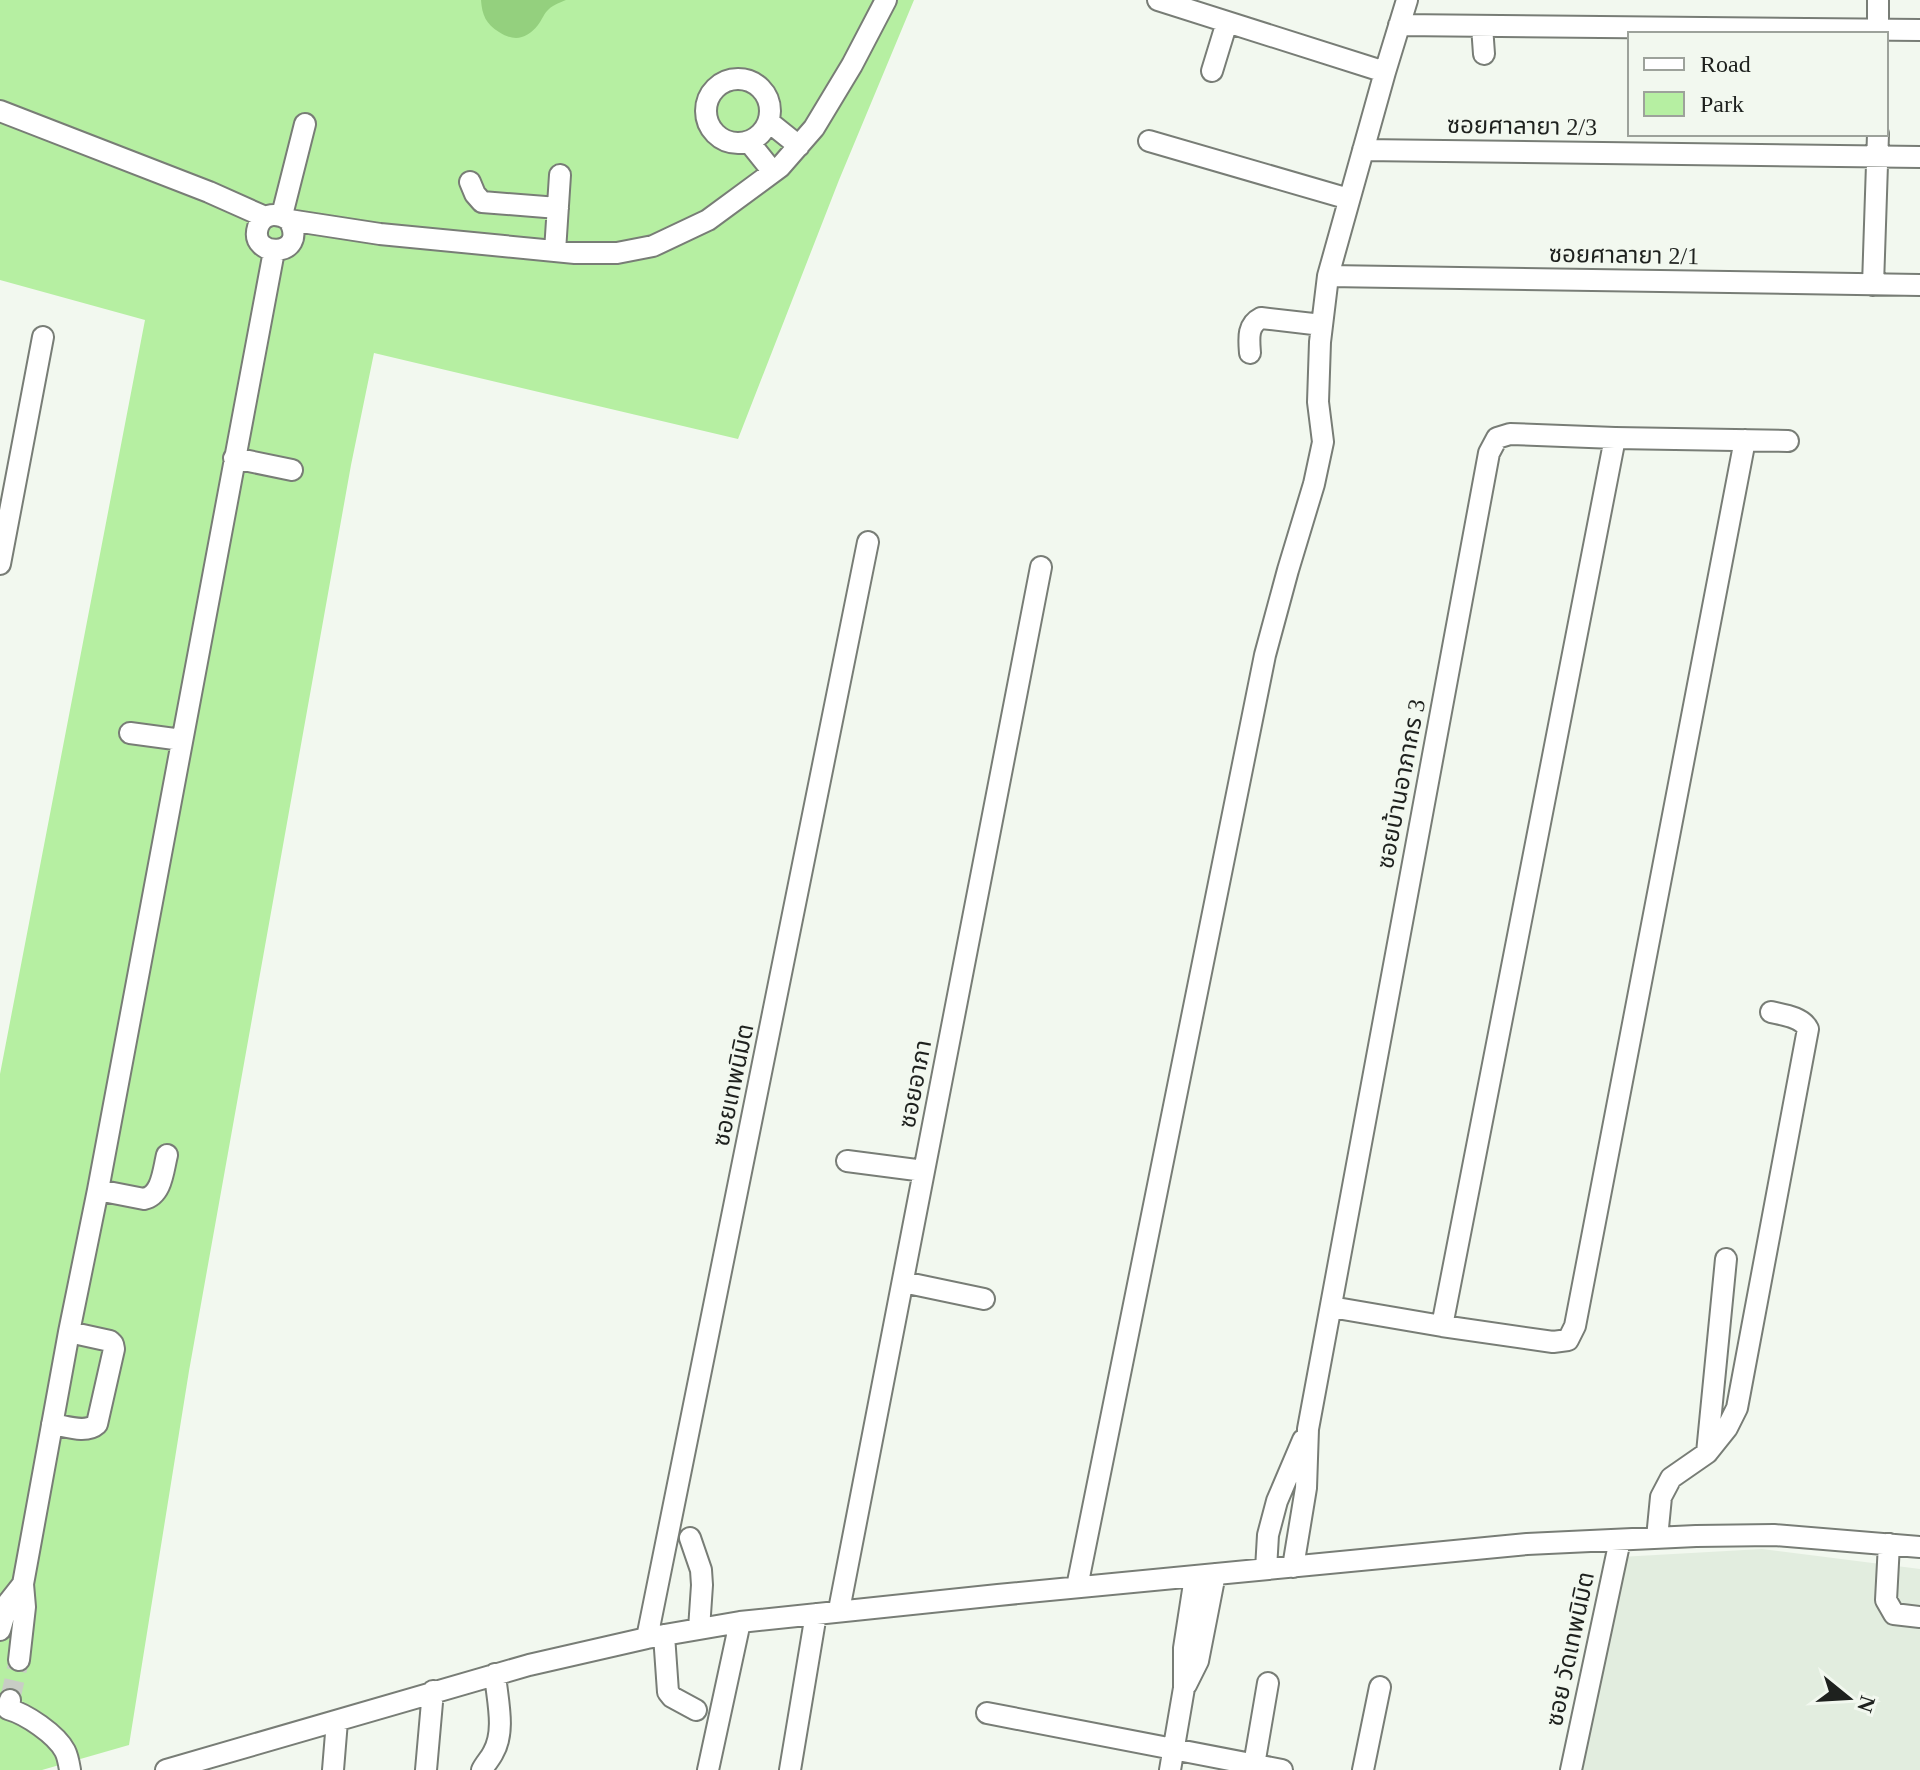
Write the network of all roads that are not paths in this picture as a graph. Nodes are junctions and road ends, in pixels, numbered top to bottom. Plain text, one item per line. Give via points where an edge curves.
1 (886, 0) edge
2 (1158, 0) edge
3 (1407, 0) edge
4 (1878, 0) edge
5 (1227, 22) junction
6 (1399, 25) junction
7 (1482, 26) junction
8 (1920, 30) edge
9 (1878, 32) edge
10 (1484, 54) dead end
11 (1212, 71) dead end
12 (1385, 72) junction
13 (0, 111) edge
14 (769, 122) junction
15 (305, 124) dead end
16 (1878, 136) edge
17 (1149, 141) dead end
18 (749, 142) junction
19 (799, 146) junction
20 (1363, 150) junction
21 (1878, 156) junction
22 (1920, 157) edge
23 (773, 172) junction
24 (560, 175) dead end
25 (470, 182) dead end
26 (1349, 199) junction
27 (558, 208) junction
28 (279, 217) junction
29 (274, 251) junction
30 (555, 251) junction
31 (1328, 276) junction
32 (1873, 285) junction
33 (1920, 285) edge
34 (1322, 325) junction
35 (43, 337) dead end
36 (1250, 353) dead end
37 (1615, 438) junction
38 (1745, 440) junction
39 (1788, 441) dead end
40 (234, 458) junction
41 (292, 470) dead end
42 (868, 542) dead end
43 (0, 564) edge
44 (1041, 567) dead end
45 (130, 733) dead end
46 (182, 740) junction
47 (1771, 1012) dead end
48 (167, 1155) dead end
49 (847, 1161) dead end
50 (924, 1171) junction
51 (98, 1190) junction
52 (1726, 1259) dead end
53 (903, 1282) junction
54 (984, 1299) dead end
55 (1331, 1307) junction
56 (1442, 1326) junction
57 (69, 1332) junction
58 (52, 1424) junction
59 (1308, 1429) junction
60 (1707, 1453) junction
61 (690, 1538) dead end
62 (1657, 1538) junction
63 (1620, 1540) junction
64 (1889, 1544) junction
65 (1920, 1547) edge
66 (1293, 1567) junction
67 (1266, 1569) junction
68 (1205, 1575) junction
69 (23, 1584) junction
70 (1077, 1587) junction
71 (839, 1610) junction
72 (816, 1614) junction
73 (1920, 1617) edge
74 (740, 1622) junction
75 (699, 1629) junction
76 (0, 1630) edge
77 (656, 1636) junction
78 (19, 1660) tunnel mouth
79 (495, 1674) junction
80 (1268, 1683) dead end
81 (1380, 1687) dead end
82 (433, 1691) junction
83 (6, 1706) edge
84 (696, 1710) dead end
85 (987, 1713) dead end
86 (337, 1721) junction
87 (1174, 1749) junction
88 (1254, 1765) junction
89 (70, 1770) edge
90 (166, 1770) edge
91 (333, 1770) edge
92 (426, 1770) edge
93 (482, 1770) edge
94 (708, 1770) edge
95 (790, 1770) edge
96 (1170, 1770) edge
97 (1282, 1770) edge
98 (1363, 1770) edge
99 (1571, 1770) edge

1 - 19 street via 822,116
2 - 5 street
3 - 6 street
4 - 9 street
5 - 11 street
5 - 12 street
6 - 7 street
6 - 12 street
7 - 9 street
7 - 10 street
8 - 9 street
12 - 20 street
13 - 28 street
14 - 18 street
14 - 18 street via 771,108 756,83 743,78 715,88 706,114 711,128 721,139
14 - 19 street
15 - 28 street
16 - 21 street
17 - 26 street
18 - 23 street
19 - 23 street
20 - 21 street, ซอยศาลายา 2/3
20 - 26 street
21 - 22 street, ซอยศาลายา 2/3
21 - 32 street
23 - 30 street via 708,220 653,246 617,253
24 - 27 street
25 - 27 street via 482,202
26 - 31 street
27 - 30 street
28 - 29 street via 294,228 294,236
28 - 29 street via 259,224 257,233 259,241
28 - 30 street via 380,234
29 - 40 street
31 - 32 street, ซอยศาลายา 2/1
31 - 34 street
32 - 33 street, ซอยศาลายา 2/1
34 - 36 street via 1261,318 1251,326
34 - 70 street via 1318,402 1323,442 1265,655
35 - 43 street
37 - 38 street, ซอยบ้านอาภากร 3
37 - 55 street, ซอยบ้านอาภากร 3 via 1510,434 1497,438 1489,453
37 - 56 street
38 - 39 street, ซอยบ้านอาภากร 3
38 - 56 street via 1575,1326 1568,1340 1553,1342
40 - 41 street
40 - 46 street
42 - 77 street, ซอยเทพนิมิต
44 - 50 street, ซอยอาภา
45 - 46 street
46 - 51 street
47 - 60 street via 1801,1021 1808,1029 1737,1408
48 - 51 street via 151,1198
49 - 50 street
50 - 53 street, ซอยอาภา
51 - 57 street
52 - 60 street
53 - 54 street
53 - 71 street, ซอยอาภา
55 - 56 street
55 - 59 street, ซอยบ้านอาภากร 3
57 - 58 street
57 - 58 street via 110,1341 114,1349 97,1424 87,1430
58 - 69 street
59 - 66 street, ซอยบ้านอาภากร 3 via 1306,1488
59 - 67 street, ซอยบ้านอาภากร 3 via 1277,1501
60 - 62 street via 1671,1478 1661,1497
61 - 75 street via 701,1570
62 - 63 street
62 - 64 street via 1774,1535
63 - 66 street
63 - 99 street, ซอย วัดเทพนิมิต
64 - 65 street
64 - 73 street via 1886,1600 1894,1614
66 - 67 street
67 - 68 street
68 - 70 street
68 - 87 street via 1184,1648
69 - 76 street via 8,1603
69 - 78 street
70 - 71 street
71 - 72 street
72 - 74 street
72 - 95 street
74 - 75 street
74 - 94 street
75 - 77 street
77 - 79 street
77 - 84 street, ซอยเทพนิมิต via 668,1692
79 - 82 street
79 - 93 street via 499,1736
80 - 88 street
81 - 98 street
82 - 86 street
82 - 92 street
83 - 89 street via 56,1740
85 - 87 street
86 - 90 street
86 - 91 street
87 - 88 street
87 - 96 street
88 - 97 street

